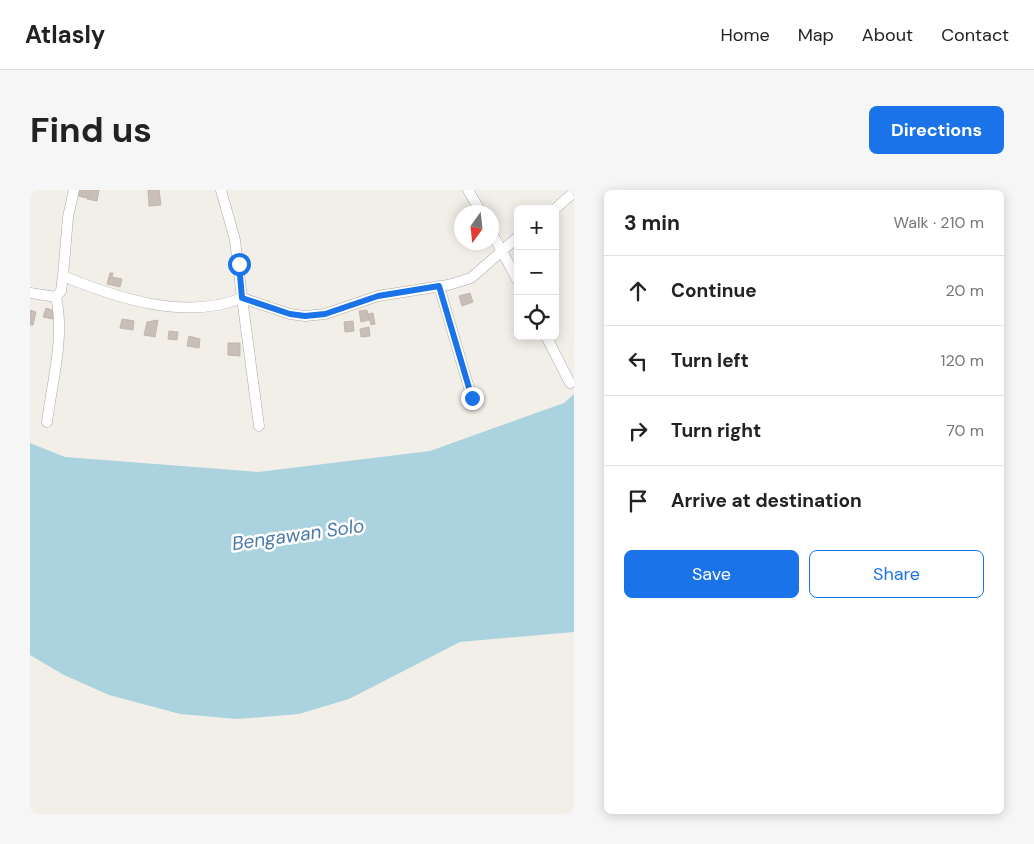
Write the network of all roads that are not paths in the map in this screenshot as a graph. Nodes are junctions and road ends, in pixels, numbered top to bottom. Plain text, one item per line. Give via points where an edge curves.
1 (74, 190) edge
2 (221, 190) edge
3 (468, 190) edge
4 (574, 192) edge
5 (477, 205) edge
6 (559, 205) edge
7 (514, 239) edge
8 (500, 250) junction
9 (514, 274) edge
10 (63, 276) junction
11 (439, 286) junction
12 (30, 292) edge
13 (56, 297) junction
14 (242, 298) junction
15 (548, 340) edge
16 (570, 383) dead end
17 (472, 398) dead end
18 (47, 422) dead end
19 (259, 426) dead end

1 - 10 street
2 - 14 street via 235,240
3 - 5 street
4 - 6 street
7 - 8 street
8 - 9 street
8 - 11 street via 471,278
10 - 13 street via 61,291
10 - 14 street via 95,289 162,305 205,306
11 - 14 street via 378,296 325,314 305,316
11 - 17 street
12 - 13 street
13 - 18 street via 58,334
14 - 19 street
15 - 16 street

